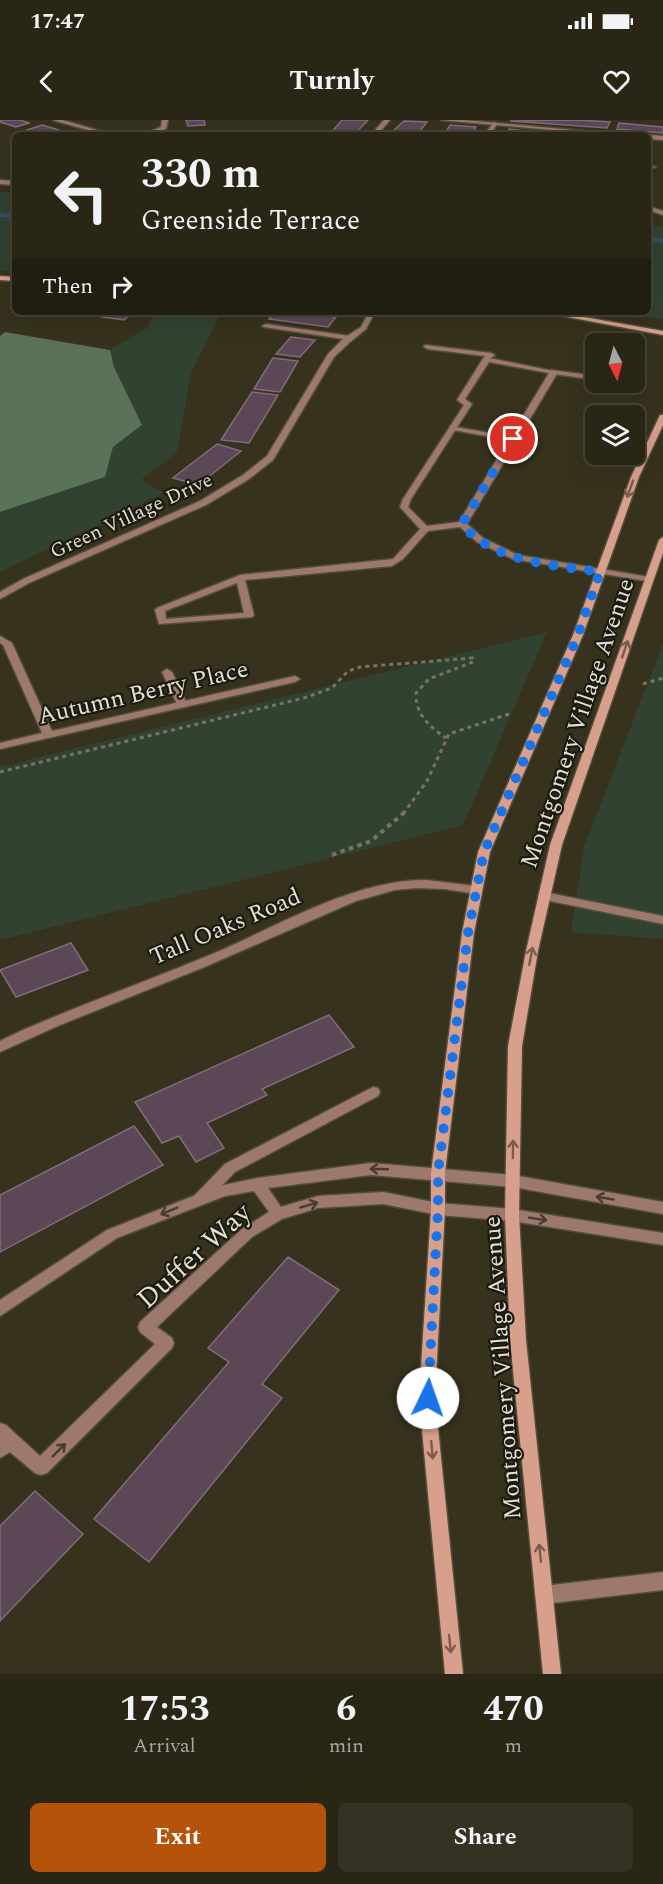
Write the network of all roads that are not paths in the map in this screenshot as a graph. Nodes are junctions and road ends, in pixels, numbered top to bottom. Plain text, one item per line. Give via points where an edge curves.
1 (56, 120) edge
2 (165, 120) edge
3 (387, 120) edge
4 (444, 120) edge
5 (494, 124) junction
6 (100, 132) edge
7 (153, 132) edge
8 (377, 132) edge
9 (489, 132) edge
10 (584, 132) edge
11 (370, 315) edge
12 (561, 315) edge
13 (266, 326) dead end
14 (663, 333) edge
15 (350, 338) junction
16 (428, 347) dead end
17 (487, 358) junction
18 (554, 372) junction
19 (585, 376) edge
20 (663, 417) edge
21 (453, 428) junction
22 (513, 439) junction
23 (462, 524) junction
24 (426, 529) junction
25 (663, 540) edge
26 (600, 572) junction
27 (240, 578) junction
28 (649, 580) junction
29 (0, 596) edge
30 (0, 639) edge
31 (167, 672) dead end
32 (295, 679) dead end
33 (182, 705) junction
34 (48, 735) junction
35 (0, 746) edge
36 (476, 890) junction
37 (544, 896) junction
38 (663, 920) edge
39 (0, 1047) edge
40 (373, 1092) dead end
41 (438, 1173) junction
42 (513, 1181) junction
43 (257, 1185) junction
44 (200, 1199) junction
45 (663, 1208) edge
46 (438, 1209) junction
47 (278, 1214) junction
48 (512, 1215) junction
49 (663, 1239) edge
50 (0, 1309) edge
51 (3, 1441) edge
52 (663, 1581) edge
53 (544, 1595) junction
54 (454, 1674) edge
55 (552, 1674) edge

1 - 6 street
2 - 7 street via 164,128
3 - 8 street
4 - 5 street
5 - 9 street
5 - 10 street
11 - 15 street, Green Village Drive via 364,327
12 - 14 main road
13 - 15 street
15 - 29 street, Green Village Drive via 331,356 270,458 246,477 203,503
16 - 17 street via 491,355
17 - 18 street
17 - 21 street via 460,400 468,404
18 - 19 street
18 - 22 street
20 -> 26 main road, Montgomery Village Avenue via 635,477
21 - 22 street
21 - 24 street via 404,507
22 - 23 street
23 - 24 street
23 - 26 street via 471,534 506,553
24 - 27 street via 392,563
25 - 28 main road, Montgomery Village Avenue
26 - 28 street
26 - 36 main road, Montgomery Village Avenue via 578,635 484,852
27 - 27 street via 249,615 162,622 160,610
37 -> 28 main road, Montgomery Village Avenue via 556,845
30 - 34 street via 7,643
31 - 33 street
32 - 33 street, Autumn Berry Place
33 - 34 street, Autumn Berry Place
34 - 35 street, Autumn Berry Place
36 - 39 street, Tall Oaks Road via 427,882 394,886 318,911 225,954 49,1022
36 - 41 main road, Montgomery Village Avenue
37 - 38 street
42 -> 37 main road, Montgomery Village Avenue via 514,1046
40 - 44 street via 231,1168
41 - 42 street, Duffer Way
41 -> 43 street, Duffer Way via 371,1169
41 - 46 main road, Montgomery Village Avenue
45 -> 42 street, Duffer Way
42 - 48 main road, Montgomery Village Avenue
43 - 44 street, Duffer Way via 224,1190
43 - 47 street
44 -> 50 street, Duffer Way via 112,1234
47 -> 46 street, Duffer Way via 318,1203 383,1198
46 - 48 street, Duffer Way
46 -> 54 main road, Montgomery Village Avenue via 428,1398
51 -> 47 street, Duffer Way via 41,1467 166,1343 146,1327 247,1233
48 -> 49 street, Duffer Way
53 -> 48 main road, Montgomery Village Avenue via 518,1340
52 - 53 street
53 - 55 main road, Montgomery Village Avenue

